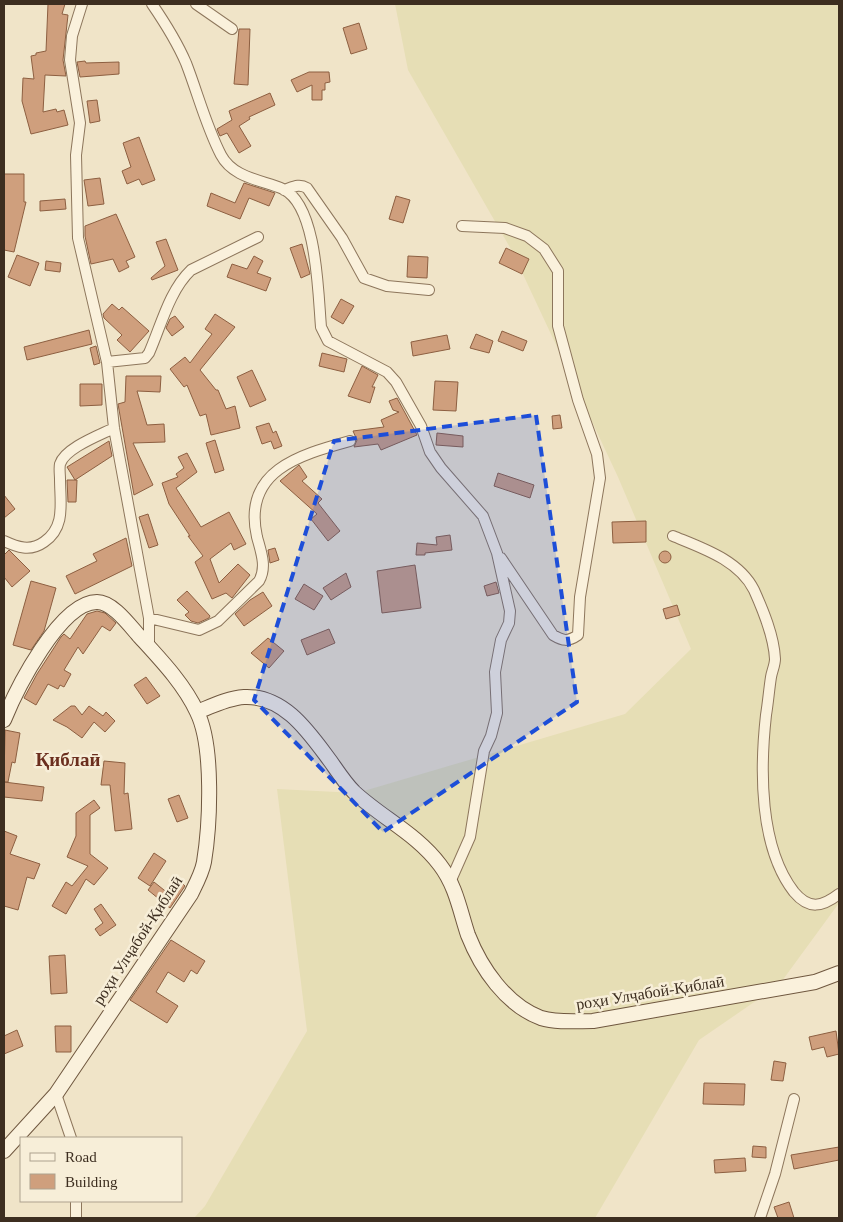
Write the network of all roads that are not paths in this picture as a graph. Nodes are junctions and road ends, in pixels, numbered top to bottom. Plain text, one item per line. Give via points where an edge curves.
1 (82, 4) edge
2 (152, 4) edge
3 (196, 4) edge
4 (232, 29) dead end
5 (284, 190) junction
6 (462, 226) dead end
7 (258, 237) dead end
8 (429, 290) dead end
9 (107, 362) junction
10 (114, 428) junction
11 (350, 440) dead end
12 (673, 536) dead end
13 (4, 541) edge
14 (497, 553) junction
15 (149, 618) junction
16 (149, 647) junction
17 (198, 712) junction
18 (4, 720) edge
19 (451, 880) junction
20 (839, 894) edge
21 (839, 973) edge
22 (56, 1094) junction
23 (794, 1099) dead end
24 (71, 1137) edge
25 (4, 1151) edge
26 (76, 1202) edge
27 (76, 1218) edge
28 (760, 1218) edge

1 - 9 street via 72,36 70,60 80,123 76,155 78,238
2 - 5 street via 186,63 222,156 237,172
3 - 4 street
5 - 8 street via 296,185 307,188 342,238 364,278 387,286
5 - 14 street via 300,204 309,225 321,327 328,341 386,372 396,382 440,468 483,516
6 - 14 street via 505,228 527,236 544,249 558,271 558,326 596,454 600,478 580,597 578,635 570,641 562,641 553,635
7 - 9 street via 185,276 145,358
9 - 10 street
10 - 13 street via 66,454 60,464 60,523 54,535 29,548 19,548
10 - 15 street
11 - 15 street via 308,452 289,462 259,491 253,514 263,575 218,621 199,630
12 - 20 street via 714,553 742,572 753,588 775,660 766,719 764,766 765,817 775,856 801,900 818,906
14 - 19 street via 510,612 494,672 497,713 484,751 470,837
15 - 16 street
16 - 17 street via 179,682
16 - 18 street via 107,604 96,602 82,606 67,617 29,667
17 - 19 street, роҳи Улҷабой-Қиблаӣ via 244,697 264,700 284,709 302,724 353,791 408,832
17 - 22 street, роҳи Улҷабой-Қиблаӣ via 207,754 208,811 204,864 192,894
19 - 21 street, роҳи Улҷабой-Қиблаӣ via 468,935 480,960 500,989 520,1007 542,1018 593,1021 815,982
22 - 24 street
22 - 25 street, роҳи Улҷабой-Қиблаӣ
23 - 28 street
26 - 27 street

